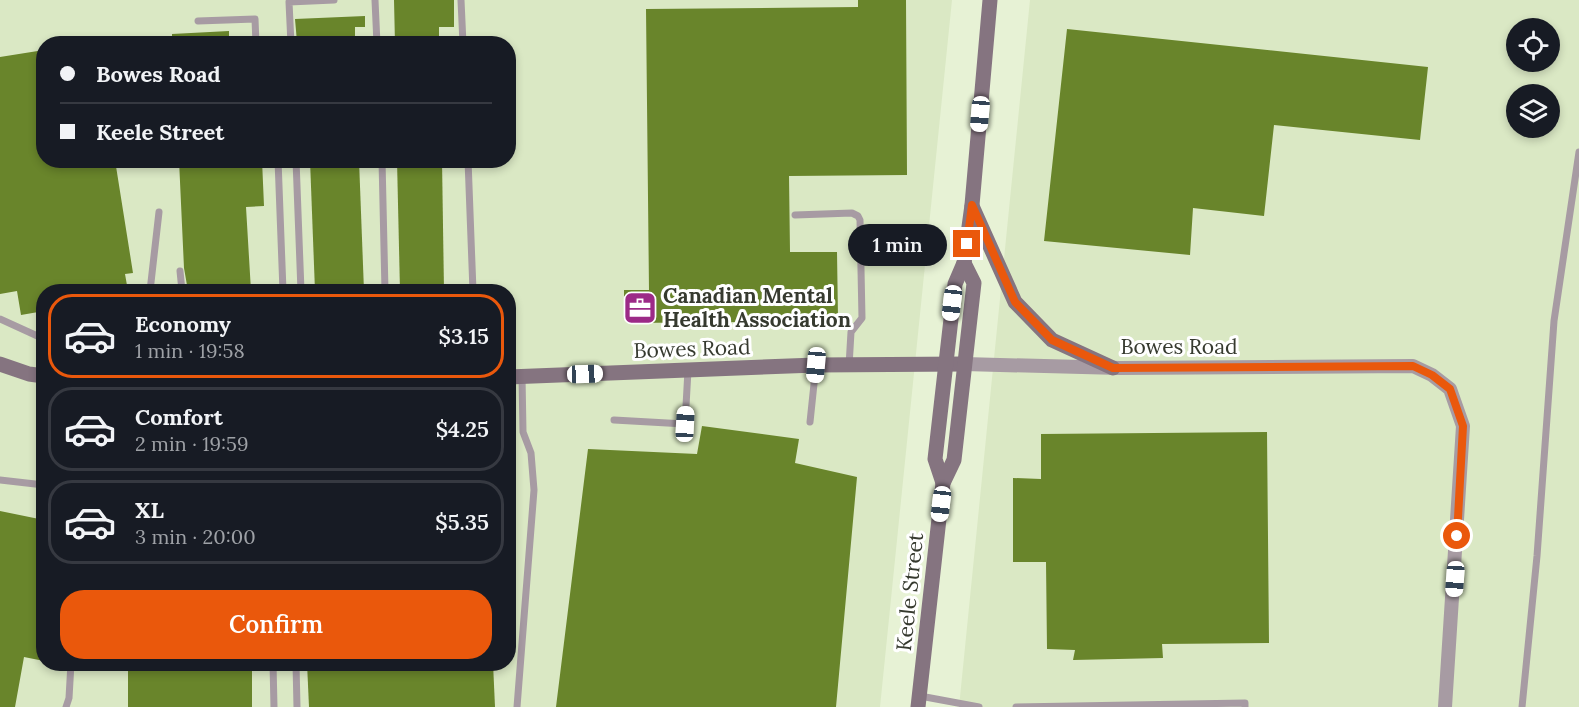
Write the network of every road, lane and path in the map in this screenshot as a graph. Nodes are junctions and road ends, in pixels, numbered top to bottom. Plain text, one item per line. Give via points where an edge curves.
1 (334, 0) edge
2 (375, 0) edge
3 (461, 0) edge
4 (990, 0) edge
5 (198, 21) dead end
6 (256, 36) edge
7 (291, 36) edge
8 (377, 36) edge
9 (463, 36) edge
10 (1579, 152) edge
11 (278, 168) edge
12 (296, 168) edge
13 (382, 168) edge
14 (468, 168) edge
15 (972, 205) junction
16 (159, 212) dead end
17 (795, 215) dead end
18 (964, 263) junction
19 (180, 271) dead end
20 (151, 284) edge
21 (181, 284) edge
22 (283, 284) edge
23 (301, 284) edge
24 (385, 284) edge
25 (473, 284) edge
26 (0, 320) edge
27 (36, 336) edge
28 (945, 363) junction
29 (964, 364) junction
30 (816, 365) junction
31 (849, 366) junction
32 (1113, 368) junction
33 (2, 370) edge
34 (688, 370) junction
35 (36, 375) edge
36 (516, 377) edge
37 (516, 384) edge
38 (614, 420) dead end
39 (810, 423) dead end
40 (0, 480) edge
41 (943, 483) junction
42 (36, 484) edge
43 (71, 671) edge
44 (273, 671) edge
45 (296, 671) edge
46 (919, 701) edge
47 (66, 707) edge
48 (274, 707) edge
49 (297, 707) edge
50 (517, 707) edge
51 (979, 707) edge
52 (1016, 707) edge
53 (1245, 707) edge
54 (1445, 707) edge
55 (1522, 707) edge

1 - 7 lane via 289,3
2 - 8 lane
3 - 9 lane
4 - 15 main road, Keele Street
5 - 6 lane via 255,19
10 - 55 lane via 1554,321
11 - 22 lane
12 - 23 lane
13 - 24 lane
14 - 25 lane
15 - 18 main road, Keele Street
15 - 32 main road via 1015,302 1052,340
16 - 20 lane
17 - 31 lane via 852,213 860,220 862,318 851,332
18 - 28 main road, Keele Street via 954,284
18 - 29 main road, Keele Street via 974,283
19 - 21 lane
26 - 27 lane
28 - 29 main road, Bowes Road
28 - 31 main road, Bowes Road
28 - 41 main road, Keele Street via 935,459
29 - 32 street, Bowes Road
29 - 41 main road, Keele Street via 954,460
30 - 31 main road, Bowes Road
30 - 34 main road, Bowes Road
30 - 39 lane
32 - 54 street, Bowes Road via 1413,366 1450,389 1463,426
33 - 35 main road
34 - 36 main road, Bowes Road
34 - 38 lane via 685,424
37 - 50 lane via 523,432 531,453 534,490
40 - 42 lane
41 - 46 main road, Keele Street
43 - 47 lane
44 - 48 lane
45 - 49 lane
46 - 51 lane
52 - 53 lane via 1245,703

